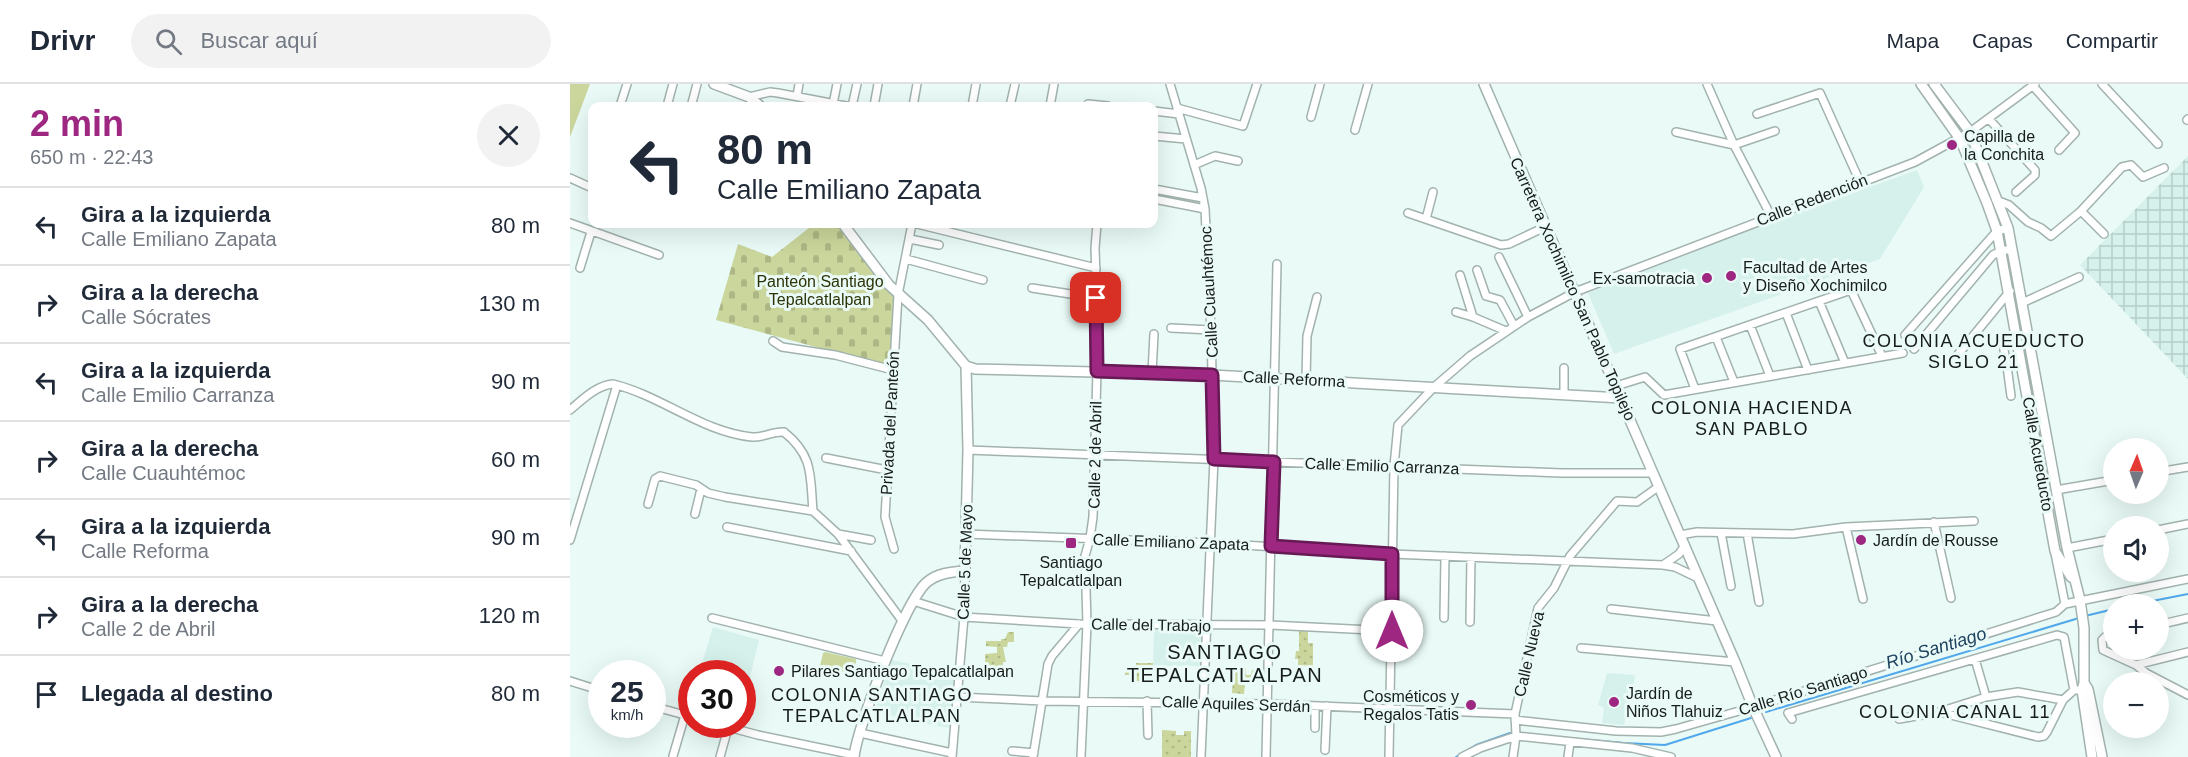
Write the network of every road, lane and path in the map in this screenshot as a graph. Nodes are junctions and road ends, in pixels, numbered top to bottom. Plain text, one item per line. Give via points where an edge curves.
1 (627, 84) edge
2 (673, 84) edge
3 (697, 84) edge
4 (714, 84) edge
5 (780, 84) edge
6 (799, 84) edge
7 (837, 84) edge
8 (856, 84) edge
9 (878, 84) edge
10 (917, 84) edge
11 (976, 84) edge
12 (1015, 84) edge
13 (1054, 84) edge
14 (1170, 84) edge
15 (1257, 84) edge
16 (1320, 84) edge
17 (1368, 84) edge
18 (1484, 84) edge
19 (1707, 84) edge
20 (1921, 84) edge
21 (1934, 84) edge
22 (2102, 84) edge
23 (2034, 85) edge
24 (778, 93) junction
25 (797, 96) junction
26 (749, 97) junction
27 (621, 102) edge
28 (668, 102) edge
29 (692, 102) edge
30 (755, 102) edge
31 (824, 102) edge
32 (833, 102) edge
33 (853, 102) edge
34 (875, 102) edge
35 (914, 102) edge
36 (973, 102) edge
37 (1011, 102) edge
38 (1051, 102) edge
39 (1158, 111) edge
40 (1178, 111) junction
41 (1756, 114) dead end
42 (1311, 117) dead end
43 (1953, 118) junction
44 (1989, 119) junction
45 (1355, 130) dead end
46 (1775, 131) dead end
47 (1676, 132) dead end
48 (1970, 132) junction
49 (1158, 136) edge
50 (1186, 139) junction
51 (1960, 139) junction
52 (2158, 144) dead end
53 (1734, 145) junction
54 (2059, 150) dead end
55 (1238, 160) dead end
56 (1194, 165) junction
57 (2164, 168) dead end
58 (570, 178) edge
59 (1860, 182) junction
60 (588, 186) edge
61 (1158, 190) edge
62 (1433, 192) dead end
63 (2016, 192) dead end
64 (1203, 198) junction
65 (1158, 200) edge
66 (1997, 200) junction
67 (1987, 203) junction
68 (1205, 209) junction
69 (2081, 211) junction
70 (1408, 213) dead end
71 (1771, 216) junction
72 (1426, 219) junction
73 (570, 222) edge
74 (1547, 226) junction
75 (846, 228) edge
76 (911, 228) edge
77 (933, 228) edge
78 (1097, 228) edge
79 (2008, 228) junction
80 (591, 231) junction
81 (1997, 231) junction
82 (2104, 234) dead end
83 (910, 239) junction
84 (939, 245) dead end
85 (2012, 249) junction
86 (2001, 250) junction
87 (659, 255) dead end
88 (1499, 257) dead end
89 (906, 259) junction
90 (1277, 264) dead end
91 (580, 268) dead end
92 (1096, 268) junction
93 (1477, 270) dead end
94 (1460, 275) dead end
95 (2079, 277) dead end
96 (983, 280) dead end
97 (1032, 288) dead end
98 (2019, 288) junction
99 (2009, 291) junction
100 (1575, 292) junction
101 (898, 295) junction
102 (1317, 297) dead end
103 (1096, 298) junction
104 (1819, 301) junction
105 (2022, 303) junction
106 (1456, 312) dead end
107 (1786, 313) junction
108 (1473, 317) junction
109 (1528, 317) junction
110 (1750, 325) junction
111 (1514, 326) junction
112 (1171, 328) dead end
113 (1211, 330) junction
114 (1506, 331) junction
115 (1154, 334) dead end
116 (1905, 334) dead end
117 (1716, 337) junction
118 (773, 341) dead end
119 (1914, 350) dead end
120 (2004, 350) dead end
121 (1903, 353) dead end
122 (1882, 356) junction
123 (1845, 363) junction
124 (1951, 363) dead end
125 (966, 366) junction
126 (2007, 366) junction
127 (2022, 366) junction
128 (2033, 367) junction
129 (1564, 368) dead end
130 (893, 370) junction
131 (1808, 370) junction
132 (1097, 371) junction
133 (1152, 373) junction
134 (1212, 375) junction
135 (1770, 376) junction
136 (1276, 379) junction
137 (1306, 380) junction
138 (1734, 382) junction
139 (617, 385) junction
140 (1616, 386) junction
141 (1433, 388) junction
142 (1695, 389) junction
143 (1563, 395) junction
144 (2012, 396) dead end
145 (1621, 398) junction
146 (570, 410) edge
147 (968, 450) junction
148 (1094, 455) junction
149 (826, 458) dead end
150 (1214, 459) junction
151 (1274, 462) junction
152 (1394, 466) junction
153 (2188, 467) edge
154 (887, 470) junction
155 (2169, 470) edge
156 (1653, 473) junction
157 (2103, 482) edge
158 (1658, 487) junction
159 (701, 489) junction
160 (2056, 490) junction
161 (648, 504) dead end
162 (813, 511) junction
163 (695, 514) dead end
164 (1974, 521) dead end
165 (1934, 522) junction
166 (2188, 524) edge
167 (727, 527) dead end
168 (1846, 527) junction
169 (2169, 528) edge
170 (1720, 532) junction
171 (1747, 533) junction
172 (838, 534) junction
173 (966, 534) junction
174 (1680, 535) junction
175 (1090, 538) junction
176 (570, 540) edge
177 (871, 540) dead end
178 (2103, 541) edge
179 (1209, 543) junction
180 (1685, 545) junction
181 (1271, 546) junction
182 (2067, 548) junction
183 (894, 549) dead end
184 (851, 551) junction
185 (2055, 551) junction
186 (1392, 554) junction
187 (1445, 556) junction
188 (1471, 557) junction
189 (1569, 562) junction
190 (1664, 565) junction
191 (965, 571) junction
192 (1698, 578) junction
193 (2188, 579) edge
194 (1731, 586) dead end
195 (2077, 588) junction
196 (1951, 598) dead end
197 (1863, 599) dead end
198 (913, 601) junction
199 (1759, 602) dead end
200 (2065, 604) junction
201 (2080, 604) junction
202 (1611, 609) dead end
203 (964, 617) junction
204 (712, 618) dead end
205 (1444, 618) dead end
206 (2188, 618) edge
207 (1717, 621) junction
208 (903, 622) junction
209 (1470, 622) dead end
210 (2169, 622) edge
211 (1083, 624) junction
212 (1205, 626) junction
213 (1269, 626) junction
214 (1392, 631) junction
215 (1581, 648) dead end
216 (2188, 652) edge
217 (1975, 658) junction
218 (2127, 660) edge
219 (885, 661) junction
220 (1735, 662) junction
221 (2136, 664) junction
222 (570, 681) edge
223 (588, 687) edge
224 (2082, 688) junction
225 (2188, 695) edge
226 (957, 697) junction
227 (1986, 697) junction
228 (2063, 700) junction
229 (1043, 701) junction
230 (1083, 701) junction
231 (1147, 701) junction
232 (1203, 702) junction
233 (1267, 704) junction
234 (1316, 706) junction
235 (1327, 706) junction
236 (1753, 707) junction
237 (1392, 709) junction
238 (1939, 712) junction
239 (1791, 719) dead end
240 (1899, 719) dead end
241 (1515, 727) junction
242 (1315, 728) dead end
243 (756, 732) edge
244 (860, 733) junction
245 (1148, 735) dead end
246 (680, 738) edge
247 (726, 738) edge
248 (1570, 742) junction
249 (1325, 750) dead end
250 (1012, 751) dead end
251 (952, 755) edge
252 (1033, 755) edge
253 (1654, 755) edge
254 (673, 756) edge
255 (854, 756) edge
256 (720, 757) edge
257 (1081, 757) edge
258 (1201, 757) edge
259 (1266, 757) edge
260 (1389, 757) edge
261 (1461, 757) edge
262 (1513, 757) edge
263 (1568, 757) edge
264 (1671, 757) edge
265 (1776, 757) edge
266 (2092, 757) edge
267 (2102, 757) edge

1 - 27 street
2 - 28 street
3 - 29 street
4 - 26 street
5 - 24 street
6 - 25 street
7 - 32 street
8 - 33 street
9 - 34 street
10 - 35 street
11 - 36 street
12 - 37 street
13 - 38 street
14 - 40 street, Calle Cuauhtémoc
15 - 40 street via 1243,126
16 - 42 street
17 - 45 street
18 - 74 street, Carretera Xochimilco San Pablo Topilejo
19 - 53 street
20 - 43 street, Calle Acueducto
21 - 43 street, Calle Acueducto
22 - 52 street
23 - 44 street, Calle Redención
23 - 54 street via 2074,133
24 - 25 street
24 - 26 street
25 - 31 street
26 - 30 street
39 - 40 street
40 - 50 street, Calle Cuauhtémoc
41 - 59 street via 1820,93
43 - 48 street, Calle Acueducto
43 - 51 street, Calle Acueducto
44 - 48 street, Calle Redención
44 - 63 street via 2035,170 2035,175
46 - 53 street
47 - 53 street
48 - 51 street, Calle Redención
48 - 66 street, Calle Acueducto
49 - 50 street
50 - 56 street, Calle Cuauhtémoc
51 - 59 street, Calle Redención via 1915,162
51 - 67 street, Calle Acueducto
53 - 71 street
55 - 56 street via 1215,156
56 - 64 street, Calle Cuauhtémoc
57 - 69 street via 2143,177 2131,165 2122,167
58 - 60 street
59 - 71 street, Calle Redención
61 - 64 street
62 - 72 street
64 - 68 street, Calle Cuauhtémoc
65 - 68 street
66 - 67 street
66 - 69 street via 2051,236
66 - 79 street, Calle Acueducto
67 - 81 street, Calle Acueducto
68 - 113 street, Calle Cuauhtémoc
69 - 82 street
70 - 72 street
71 - 100 street, Calle Redención
72 - 74 street via 1501,245
73 - 80 street
74 - 100 street, Carretera Xochimilco San Pablo Topilejo
75 - 101 street
76 - 83 street, Privada del Panteón
77 - 92 street
78 - 92 street, Calle 2 de Abril
79 - 81 street
79 - 85 street, Calle Acueducto
80 - 87 street
80 - 91 street
81 - 86 street, Calle Acueducto
81 - 116 street
83 - 84 street
83 - 89 street, Privada del Panteón
85 - 86 street
85 - 98 street, Calle Acueducto
86 - 99 street, Calle Acueducto
86 - 119 street
88 - 109 street
89 - 96 street
89 - 101 street, Privada del Panteón
90 - 136 street
92 - 103 street, Calle 2 de Abril
93 - 111 street via 1486,296 1500,300
94 - 108 street
95 - 105 street
97 - 103 street
98 - 99 street
98 - 105 street, Calle Acueducto
99 - 124 street
99 - 127 street, Calle Acueducto
100 - 109 street, Calle Redención
100 - 140 street, Carretera Xochimilco San Pablo Topilejo
101 - 125 street via 928,320
101 - 130 street, Privada del Panteón
102 - 137 street via 1307,336
103 - 132 street, Calle 2 de Abril
104 - 107 street
104 - 122 street via 1851,290
104 - 123 street
105 - 128 street, Calle Acueducto
106 - 108 street
107 - 110 street
107 - 131 street
108 - 114 street
109 - 111 street, Calle Redención
110 - 117 street
110 - 135 street
111 - 114 street, Calle Redención
112 - 113 street
113 - 134 street, Calle Cuauhtémoc
114 - 141 street, Calle Redención
115 - 133 street
117 - 138 street
117 - 142 street via 1680,349
118 - 130 street
120 - 126 street
121 - 122 street
122 - 123 street
123 - 131 street
125 - 132 street, Calle Reforma
125 - 147 street, Calle 5 de Mayo
126 - 127 street
126 - 144 street
127 - 128 street
127 - 185 street, Calle Acueducto
128 - 160 street, Calle Acueducto
129 - 143 street
130 - 154 street, Privada del Panteón
131 - 135 street
132 - 133 street, Calle Reforma
132 - 148 street, Calle 2 de Abril
133 - 134 street, Calle Reforma
134 - 136 street, Calle Reforma
134 - 150 street, Calle Cuauhtémoc
135 - 138 street
136 - 137 street, Calle Reforma
136 - 151 street
137 - 141 street, Calle Reforma
138 - 142 street
139 - 146 street via 607,385
139 - 162 street via 716,429 754,437 784,432 801,448 808,462
139 - 176 street
140 - 142 street via 1645,377 1664,395
140 - 145 street, Carretera Xochimilco San Pablo Topilejo
141 - 143 street, Calle Reforma
141 - 152 street, Calle Redención via 1398,425
143 - 145 street, Calle Reforma
145 - 156 street, Carretera Xochimilco San Pablo Topilejo
147 - 148 street, Calle Emilio Carranza
147 - 173 street, Calle 5 de Mayo
148 - 150 street, Calle Emilio Carranza
148 - 175 street, Calle 2 de Abril
149 - 154 street
150 - 151 street, Calle Emilio Carranza
150 - 179 street, Calle Cuauhtémoc
151 - 152 street, Calle Emilio Carranza
151 - 181 street
152 - 156 street, Calle Emilio Carranza
152 - 186 street, Calle Redención
153 - 155 street
154 - 183 street, Privada del Panteón via 885,517
156 - 158 street, Carretera Xochimilco San Pablo Topilejo
157 - 160 street
158 - 174 street, Carretera Xochimilco San Pablo Topilejo
158 - 189 street, Calle Nueva via 1637,502 1617,501
159 - 161 street via 657,477
159 - 162 street via 725,497
159 - 163 street
160 - 182 street, Calle Acueducto
162 - 172 street
164 - 165 street
165 - 168 street
165 - 196 street
166 - 169 street
167 - 184 street
168 - 171 street via 1793,534
168 - 197 street
170 - 171 street
170 - 174 street
170 - 194 street
171 - 199 street
172 - 177 street
172 - 184 street
173 - 175 street, Calle Emiliano Zapata
173 - 191 street, Calle 5 de Mayo
174 - 180 street, Carretera Xochimilco San Pablo Topilejo
175 - 179 street, Calle Emiliano Zapata
175 - 211 street, Calle 2 de Abril via 1085,562
178 - 182 street
179 - 181 street, Calle Emiliano Zapata
179 - 212 street, Calle Cuauhtémoc
180 - 190 street
180 - 192 street, Carretera Xochimilco San Pablo Topilejo
181 - 186 street, Calle Emiliano Zapata
181 - 213 street
182 - 195 street, Calle Acueducto
184 - 208 street
185 - 195 street, Calle Acueducto
185 - 200 street
186 - 187 street, Calle Emiliano Zapata
186 - 214 street, Calle Redención
187 - 188 street, Calle Emiliano Zapata
187 - 205 street
188 - 189 street, Calle Emiliano Zapata
188 - 209 street
189 - 190 street, Calle Emiliano Zapata
189 - 241 street, Calle Nueva via 1538,608
190 - 192 street, Calle Emiliano Zapata
191 - 198 street via 931,579
191 - 203 street, Calle 5 de Mayo
192 - 207 street, Carretera Xochimilco San Pablo Topilejo
193 - 201 street, Calle Río Santiago
195 - 201 street, Calle Acueducto
198 - 203 street, Calle del Trabajo
198 - 208 street
200 - 201 street, Calle Río Santiago
200 - 236 street, Calle Río Santiago via 2056,612
201 - 224 street, Calle Acueducto via 2084,628
202 - 207 street
203 - 211 street, Calle del Trabajo
203 - 226 street, Calle 5 de Mayo
204 - 219 street
206 - 210 street
207 - 220 street, Carretera Xochimilco San Pablo Topilejo
208 - 219 street
211 - 212 street, Calle del Trabajo
211 - 229 street via 1052,656
211 - 230 street, Calle 2 de Abril
212 - 213 street, Calle del Trabajo
212 - 232 street, Calle Cuauhtémoc
213 - 214 street, Calle del Trabajo
213 - 233 street
214 - 237 street, Calle Redención
215 - 220 street
216 - 221 street
217 - 224 street via 2061,635
217 - 227 street
217 - 239 street via 1788,713
218 - 221 street
219 - 244 street
220 - 236 street, Carretera Xochimilco San Pablo Topilejo
221 - 225 street via 2146,674
222 - 223 street
224 - 228 street
224 - 266 street, Calle Acueducto
224 - 267 street, Calle Acueducto
226 - 229 street, Calle Aquiles Serdán
226 - 251 street, Calle 5 de Mayo
227 - 228 street via 2018,692
227 - 238 street
228 - 238 street via 2047,732 2038,737
229 - 230 street, Calle Aquiles Serdán
229 - 252 street
230 - 231 street, Calle Aquiles Serdán
230 - 257 street, Calle 2 de Abril
231 - 232 street, Calle Aquiles Serdán
231 - 245 street
232 - 233 street, Calle Aquiles Serdán
232 - 258 street, Calle Cuauhtémoc
233 - 234 street, Calle Aquiles Serdán
233 - 259 street
234 - 235 street, Calle Aquiles Serdán
234 - 242 street
235 - 237 street, Calle Aquiles Serdán
235 - 249 street
236 - 241 street, Calle Río Santiago via 1660,732
236 - 265 street, Carretera Xochimilco San Pablo Topilejo
237 - 241 street, Calle Aquiles Serdán
237 - 260 street, Calle Redención
238 - 240 street
241 - 248 street, Calle Aquiles Serdán
241 - 261 street
241 - 262 street, Calle Nueva
243 - 255 street
244 - 251 street
244 - 255 street
246 - 254 street
247 - 256 street
248 - 253 street, Calle Aquiles Serdán via 1632,748
248 - 263 street
250 - 252 street
253 - 264 street, Calle Aquiles Serdán

